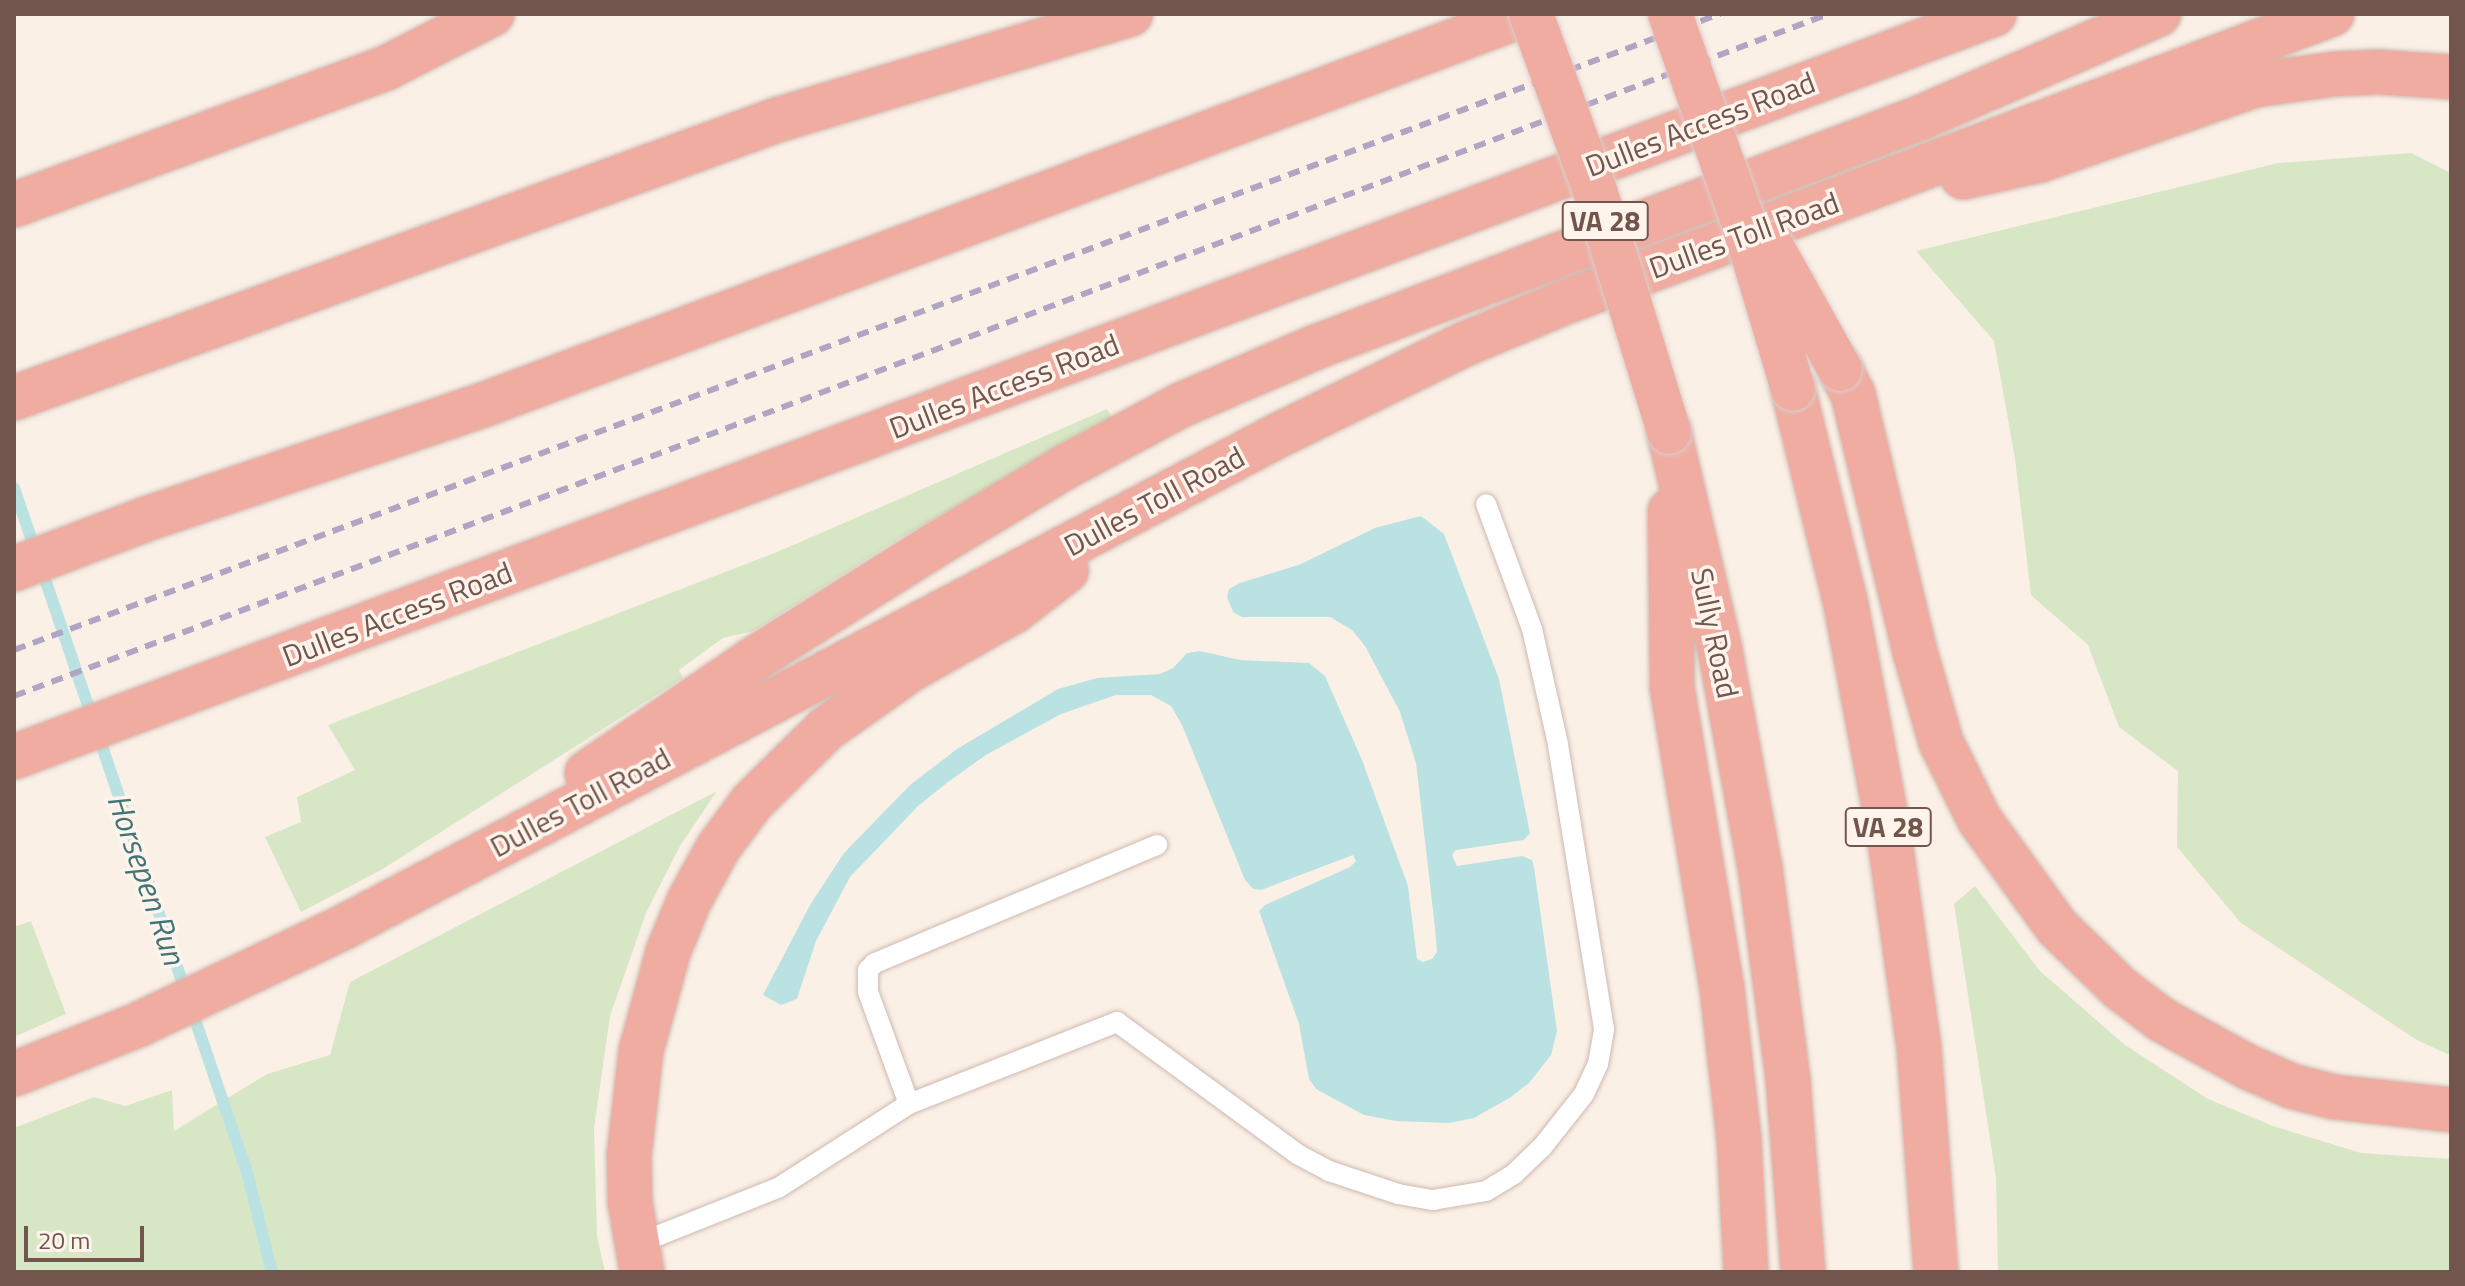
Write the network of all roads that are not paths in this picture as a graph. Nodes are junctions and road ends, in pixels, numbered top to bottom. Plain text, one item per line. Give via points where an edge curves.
1 (492, 14) edge
2 (1130, 14) edge
3 (1529, 14) edge
4 (1670, 14) edge
5 (1994, 14) edge
6 (2159, 14) edge
7 (2332, 14) edge
8 (2451, 77) edge
9 (1722, 158) junction
10 (14, 205) edge
11 (1804, 213) junction
12 (14, 398) edge
13 (1669, 432) junction
14 (1171, 492) junction
15 (1486, 504) dead end
16 (14, 569) edge
17 (14, 757) edge
18 (1157, 845) dead end
19 (463, 864) junction
20 (26, 1069) edge
21 (909, 1104) junction
22 (2451, 1110) edge
23 (639, 1258) edge
24 (1746, 1272) edge
25 (1803, 1272) edge
26 (1936, 1272) edge

1 - 10 highway via 386,68
2 - 12 highway via 777,120
3 - 13 highway, Sully Road / VA 28, bridge via 1595,191
3 - 16 highway via 483,405
4 - 9 highway, VA 28, bridge
5 - 17 highway, Dulles Access Road
6 - 19 highway via 1922,117 1316,347 1181,405 1003,503 751,661
7 - 11 highway, Dulles Toll Road
8 - 11 highway via 2378,72 2255,85 2040,160
9 - 22 highway, bridge via 1853,394 1941,742 1979,819 2057,927 2162,1020 2248,1067 2334,1097
9 - 26 highway, VA 28, bridge via 1793,389 1846,605 1888,827 1919,1047
11 - 14 highway, Dulles Toll Road via 1465,344
13 - 24 highway via 1672,687 1722,988 1739,1139
13 - 25 highway, Sully Road / VA 28 via 1720,650 1755,836 1788,1080
14 - 19 highway, Dulles Toll Road
14 - 23 highway via 1014,611 911,669 826,729 752,802 718,848 668,952 641,1051 629,1156
15 - 21 lane via 1532,629 1555,729 1604,1029 1592,1081 1543,1146 1514,1174 1471,1196 1433,1200 1387,1191 1299,1155 1117,1022
18 - 21 lane via 868,970 868,992
19 - 20 highway, Dulles Toll Road via 154,1017
21 - 23 lane via 778,1188

